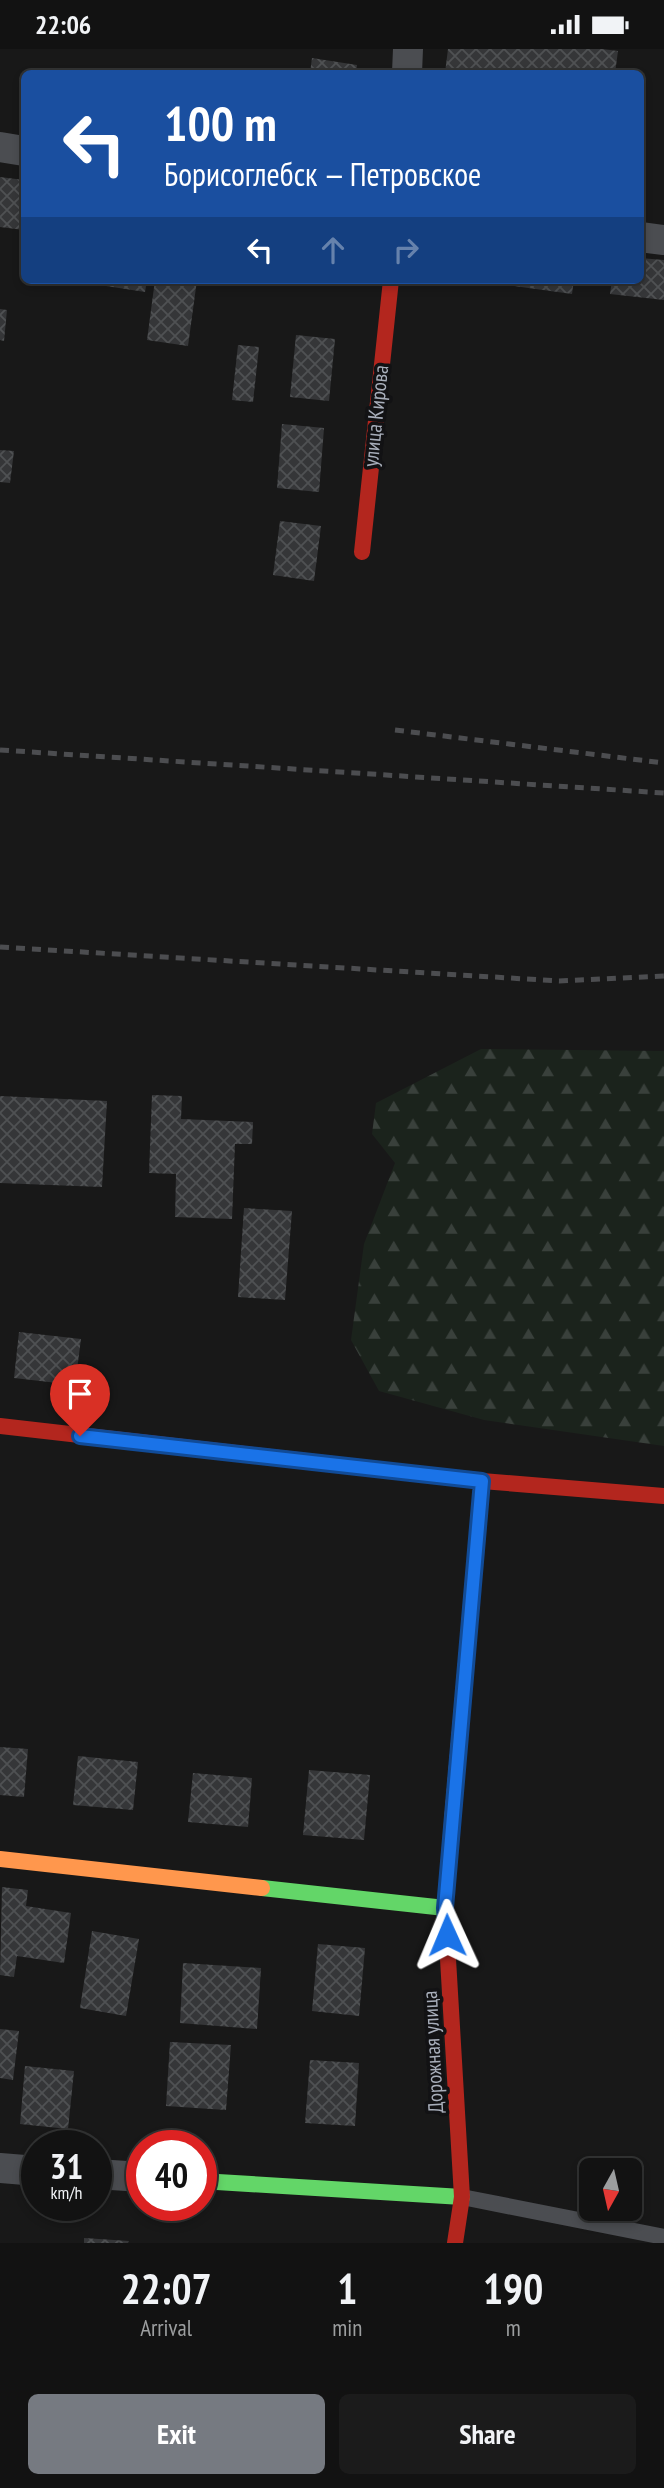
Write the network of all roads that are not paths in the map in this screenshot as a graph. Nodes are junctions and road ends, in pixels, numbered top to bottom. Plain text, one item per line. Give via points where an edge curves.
1 (408, 49) edge
2 (407, 70) edge
3 (0, 147) edge
4 (21, 150) edge
5 (644, 238) edge
6 (664, 240) edge
7 (391, 284) edge
8 (362, 552) dead end
9 (0, 1426) edge
10 (482, 1481) junction
11 (664, 1496) edge
12 (0, 1859) edge
13 (445, 1908) junction
14 (0, 2168) edge
15 (21, 2170) edge
16 (217, 2182) edge
17 (462, 2197) junction
18 (664, 2237) edge
19 (455, 2243) edge

1 - 2 street
3 - 4 street
5 - 6 street
7 - 8 street, улица Кирова
9 - 10 street
10 - 11 street
10 - 13 street, Дорожная улица
12 - 13 street
13 - 17 street, Дорожная улица
14 - 15 street
16 - 17 street
17 - 18 lane
17 - 19 street, Дорожная улица

